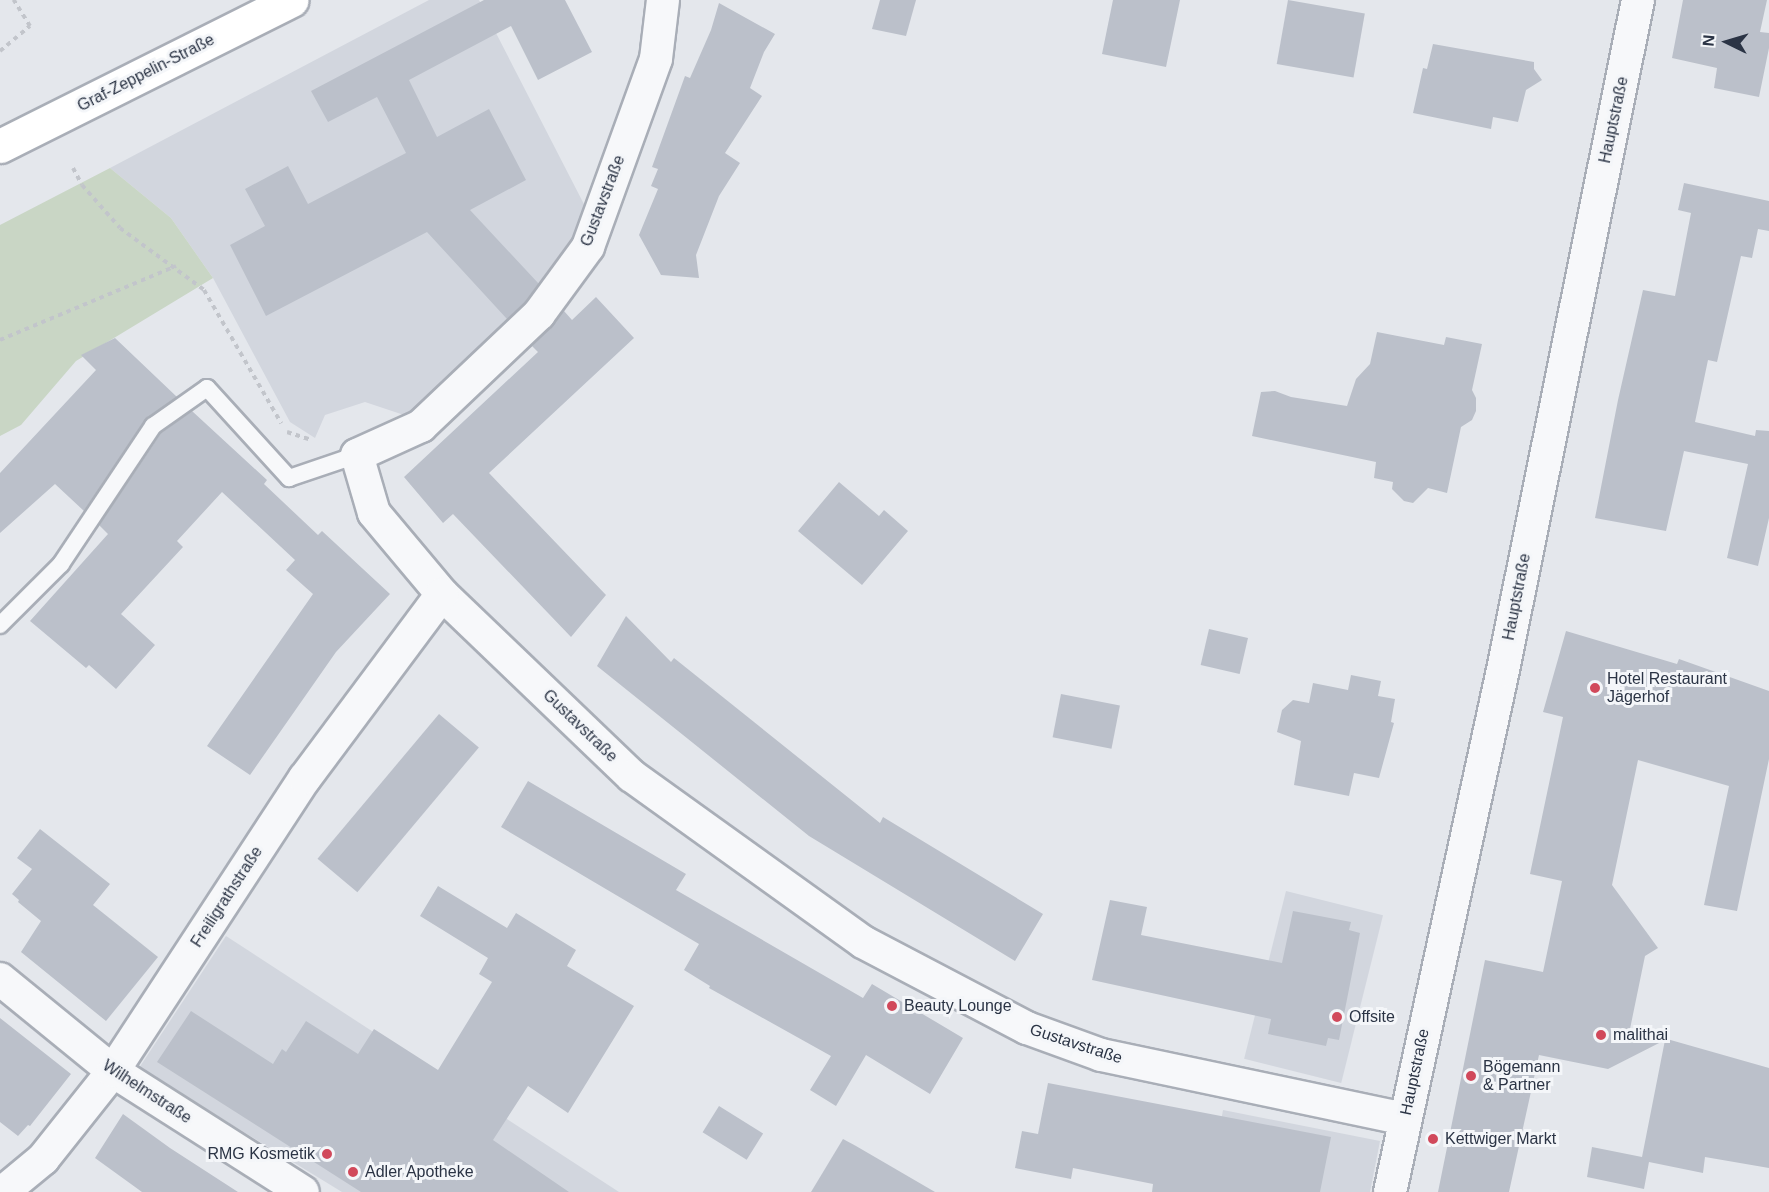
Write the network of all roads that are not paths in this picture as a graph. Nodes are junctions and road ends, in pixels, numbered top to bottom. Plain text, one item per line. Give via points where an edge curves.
1 (292, 0) edge
2 (663, 0) edge
3 (1638, 0) edge
4 (0, 146) edge
5 (357, 455) junction
6 (442, 594) junction
7 (0, 625) edge
8 (0, 979) edge
9 (113, 1071) junction
10 (1405, 1119) junction
11 (3, 1192) edge
12 (303, 1192) edge
13 (1390, 1192) edge

1 - 4 main road, Graf-Zeppelin-Straße
2 - 5 street, Gustavstraße via 656,59 588,248 539,314 421,426
3 - 10 street, Hauptstraße via 1503,670
5 - 6 street, Gustavstraße via 374,513
5 - 7 lane via 289,478 207,388 153,426 61,564
6 - 9 street, Freiligrathstraße via 305,778
6 - 10 street, Gustavstraße via 632,776 863,942 1027,1028 1101,1055
8 - 9 street, Wilhelmstraße
9 - 11 street, Freiligrathstraße via 43,1159
9 - 12 street, Wilhelmstraße
10 - 13 street, Hauptstraße

